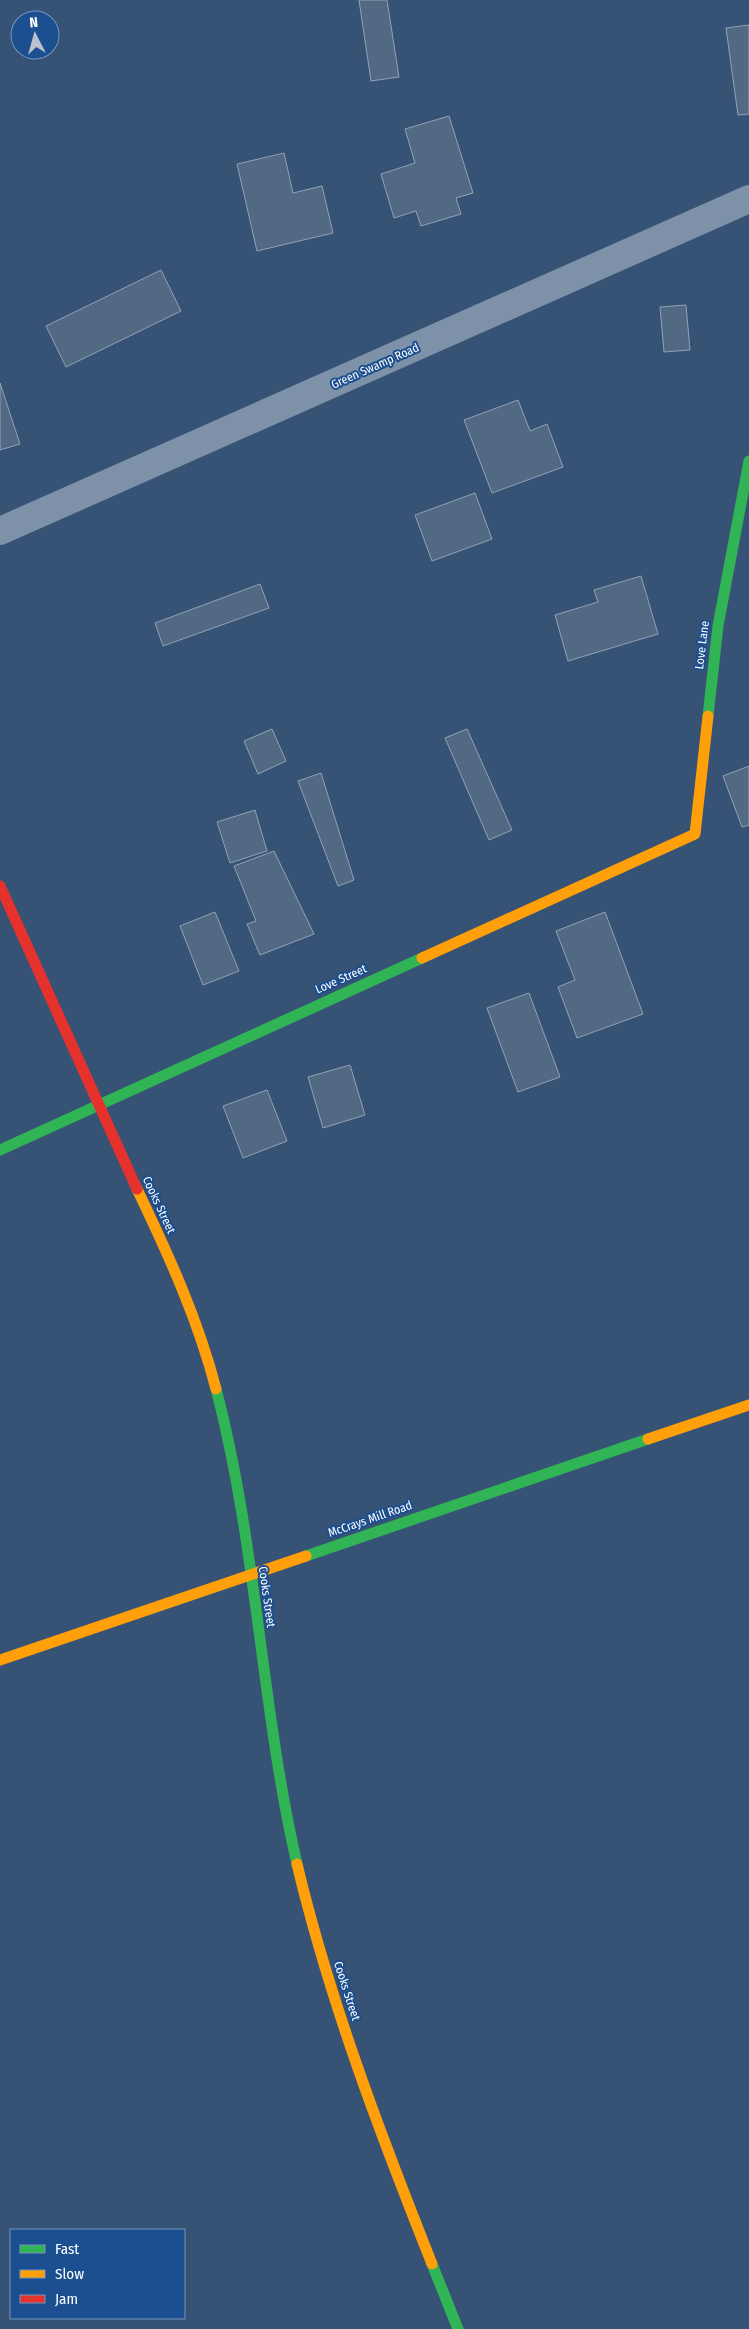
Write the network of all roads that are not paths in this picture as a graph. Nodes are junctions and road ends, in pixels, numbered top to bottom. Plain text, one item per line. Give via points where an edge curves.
1 (749, 199) edge
2 (749, 461) edge
3 (0, 531) edge
4 (694, 834) joint
5 (0, 886) edge
6 (98, 1104) junction
7 (0, 1150) edge
8 (749, 1405) edge
9 (250, 1575) junction
10 (0, 1660) edge
11 (458, 2329) edge

1 - 3 street, Green Swamp Road
2 - 4 street, Love Lane via 718,626
4 - 6 street, Love Street
5 - 6 street, Cooks Street
6 - 7 street, Love Street
6 - 9 street, Cooks Street via 176,1274 206,1352 236,1480
8 - 9 street, McCrays Mill Road
9 - 10 street, McCrays Mill Road
9 - 11 street, Cooks Street via 291,1839 329,1984 400,2184

